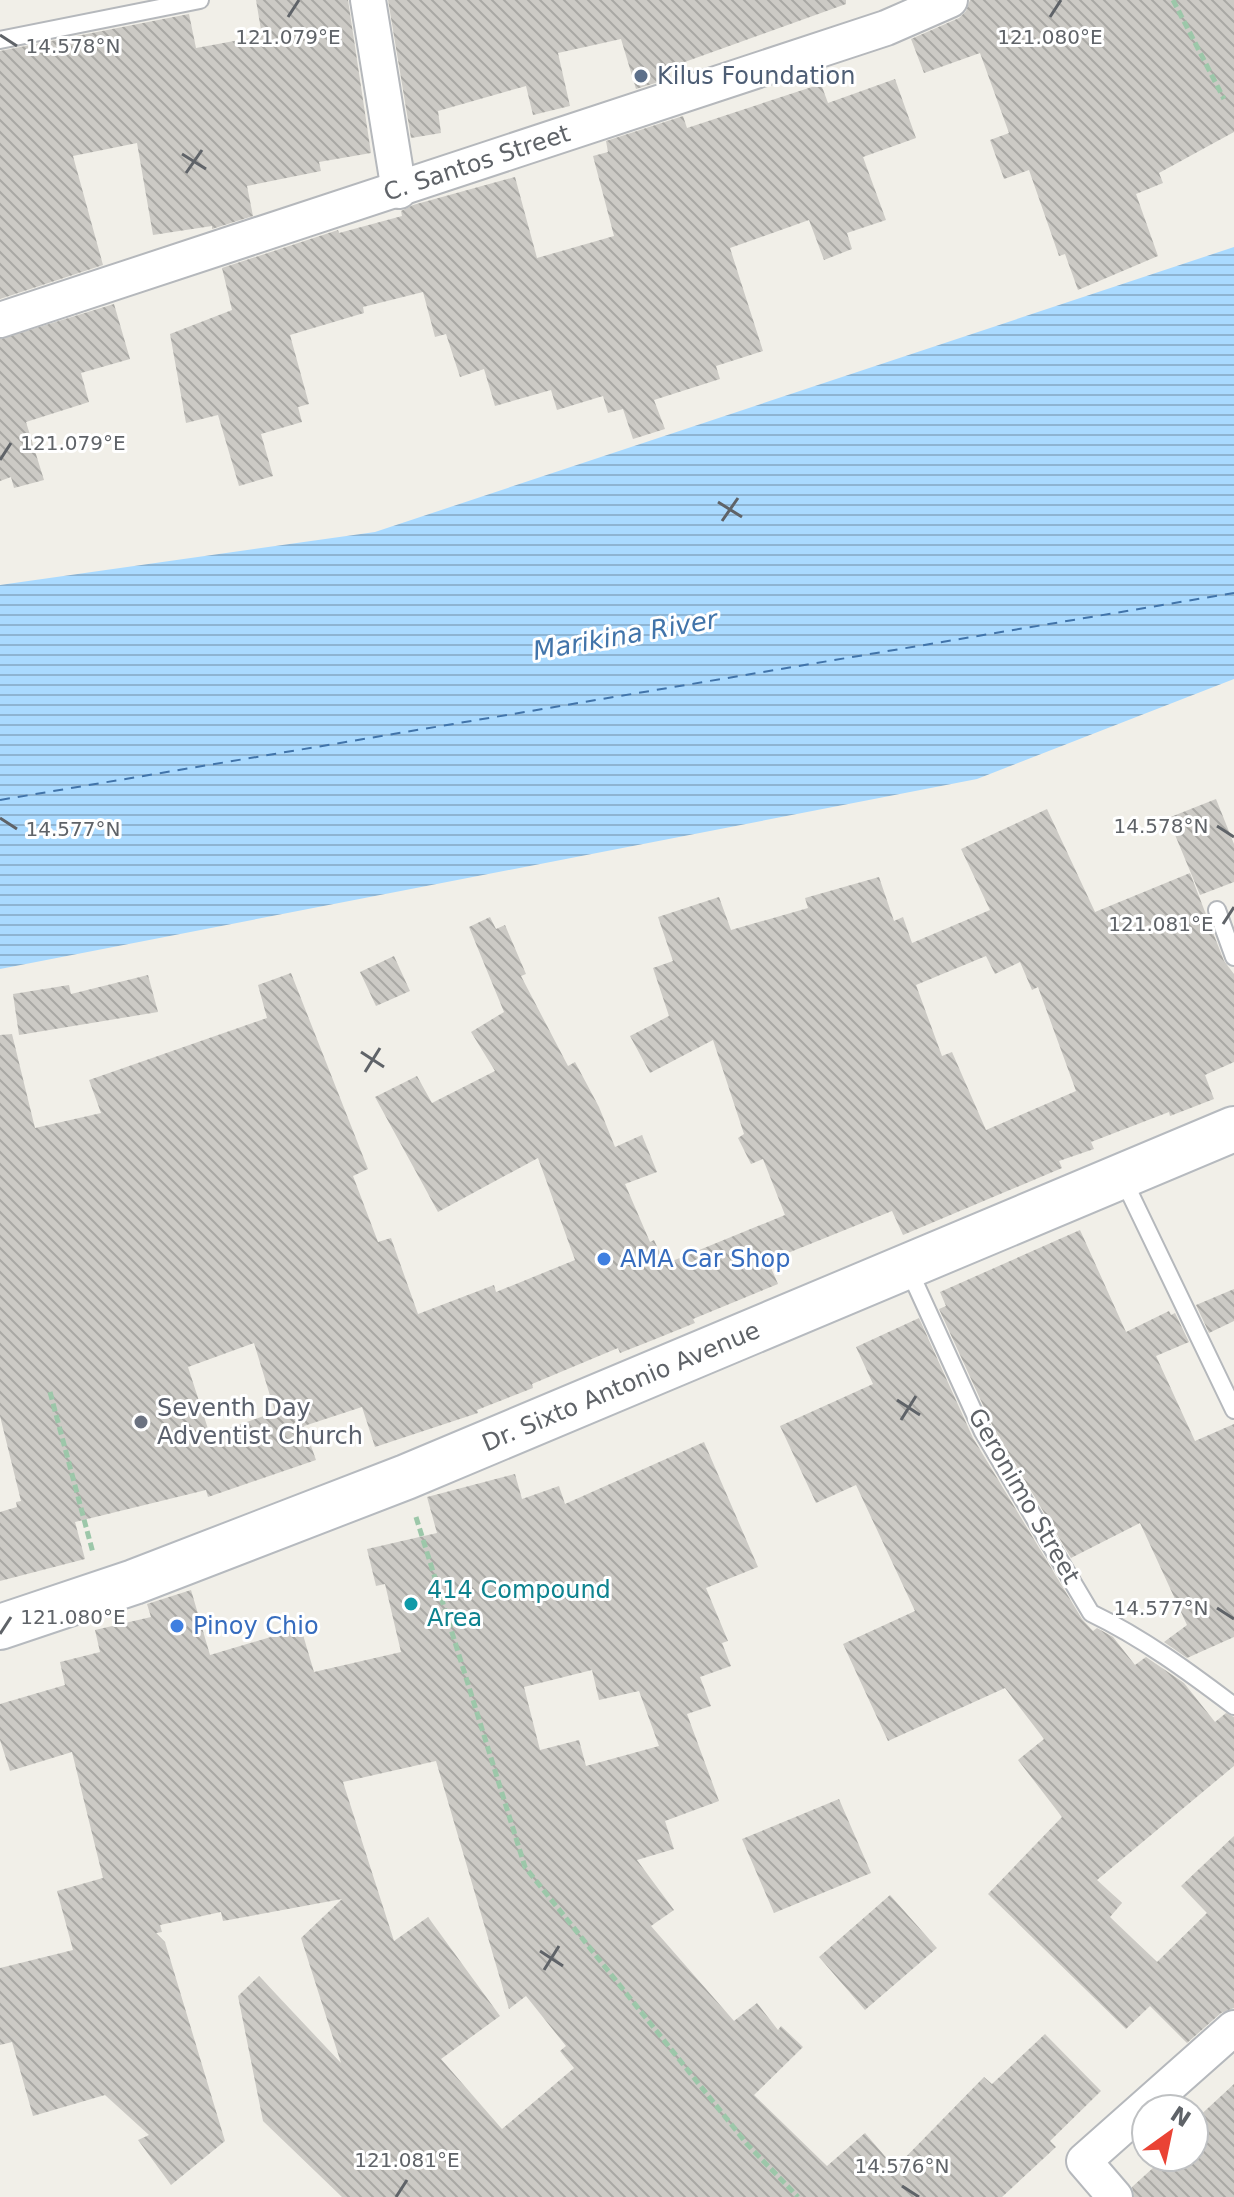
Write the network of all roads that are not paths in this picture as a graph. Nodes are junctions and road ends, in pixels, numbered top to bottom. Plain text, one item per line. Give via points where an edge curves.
1 (200, 0) edge
2 (368, 0) edge
3 (950, 0) edge
4 (0, 40) edge
5 (399, 191) junction
6 (0, 320) edge
7 (1217, 910) dead end
8 (1234, 957) edge
9 (1234, 1129) edge
10 (1122, 1176) junction
11 (908, 1266) junction
12 (1234, 1410) edge
13 (0, 1627) edge
14 (1234, 1706) edge
15 (1234, 2028) edge
16 (1115, 2197) edge

1 - 4 lane
2 - 5 street
3 - 5 street, C. Santos Street via 886,28
5 - 6 street, C. Santos Street
7 - 8 lane
9 - 10 main road, Dr. Sixto Antonio Avenue
10 - 11 main road, Dr. Sixto Antonio Avenue
10 - 12 lane
11 - 13 main road, Dr. Sixto Antonio Avenue via 124,1590
11 - 14 lane, Geronimo Street via 983,1432 1091,1613 1186,1670
15 - 16 street via 1084,2161

